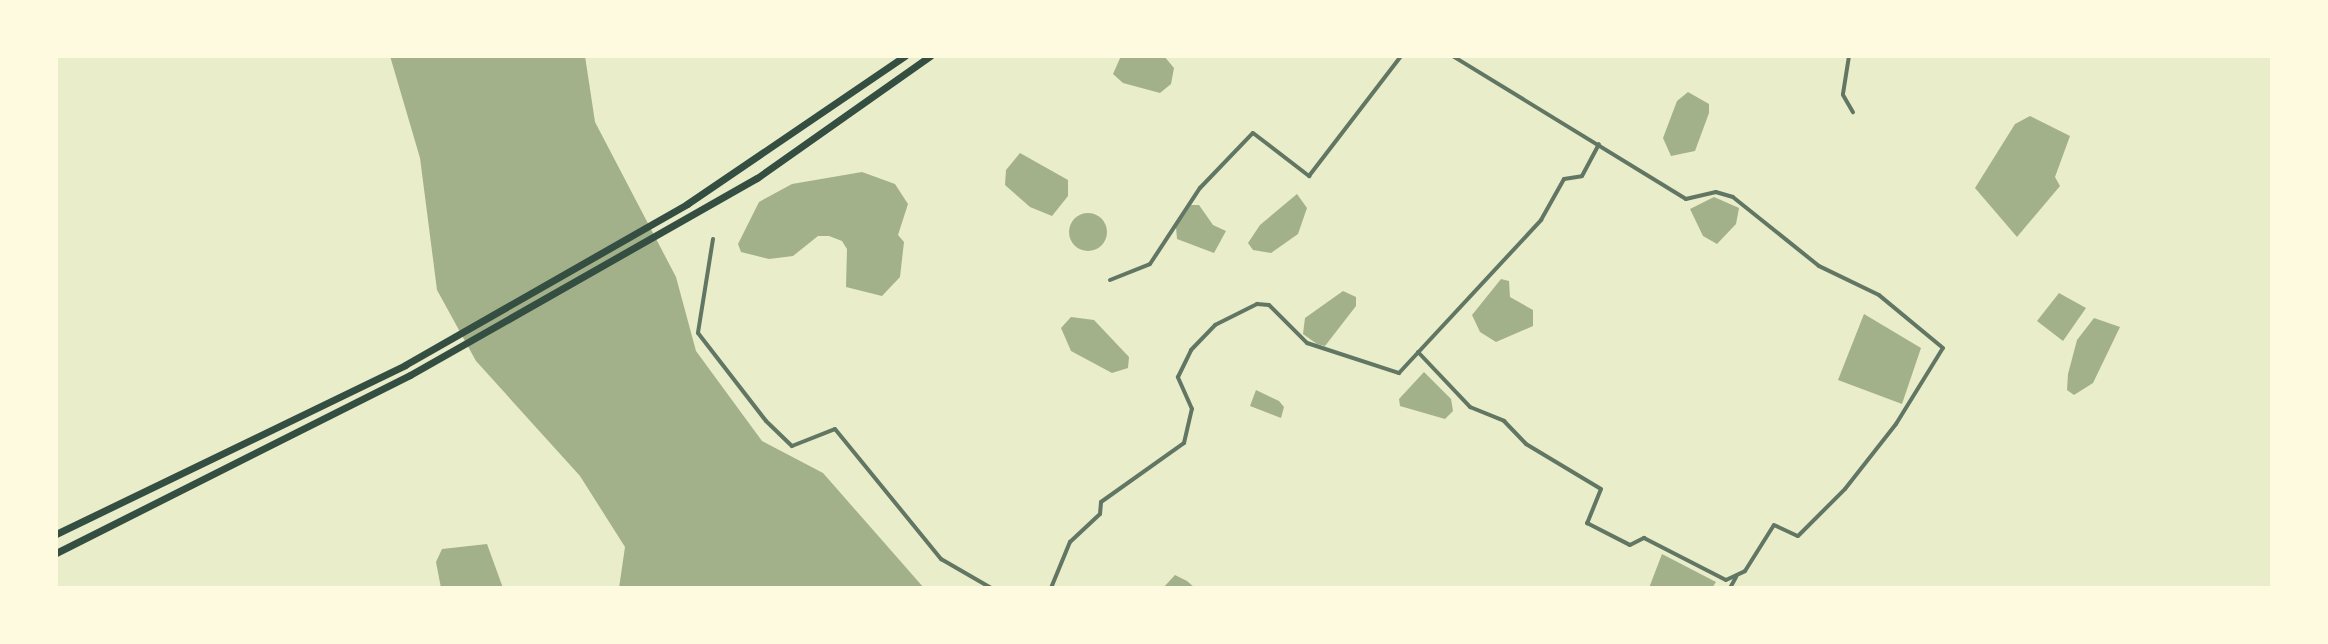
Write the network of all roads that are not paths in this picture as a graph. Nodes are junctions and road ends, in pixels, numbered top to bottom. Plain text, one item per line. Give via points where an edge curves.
1 (905, 56) edge
2 (930, 56) edge
3 (1401, 56) edge
4 (1453, 56) edge
5 (1849, 56) edge
6 (1853, 112) dead end
7 (1599, 144) junction
8 (713, 239) dead end
9 (1110, 280) dead end
10 (1418, 352) junction
11 (56, 534) edge
12 (56, 553) edge
13 (1736, 577) junction
14 (991, 588) edge
15 (1051, 588) edge
16 (1730, 588) edge

1 - 11 highway via 687,204 405,365
2 - 12 highway via 822,136 695,214 410,375
3 - 9 street via 1309,176 1253,133 1200,188 1150,264
4 - 7 street
5 - 6 street via 1843,95
7 - 10 street via 1582,176 1564,179 1541,220
7 - 13 street via 1686,199 1716,192 1733,197 1819,266 1879,295 1943,348 1896,424 1845,489 1798,536 1774,525
8 - 14 street via 698,333 766,421 792,446 835,429 941,559
10 - 13 street via 1470,407 1504,421 1526,444 1601,489 1587,523 1630,545 1644,538 1726,580
10 - 15 street via 1399,373 1321,349 1307,343 1269,305 1257,304 1215,325 1191,350 1178,377 1192,409 1184,443 1101,502 1100,514 1070,542
13 - 16 street

